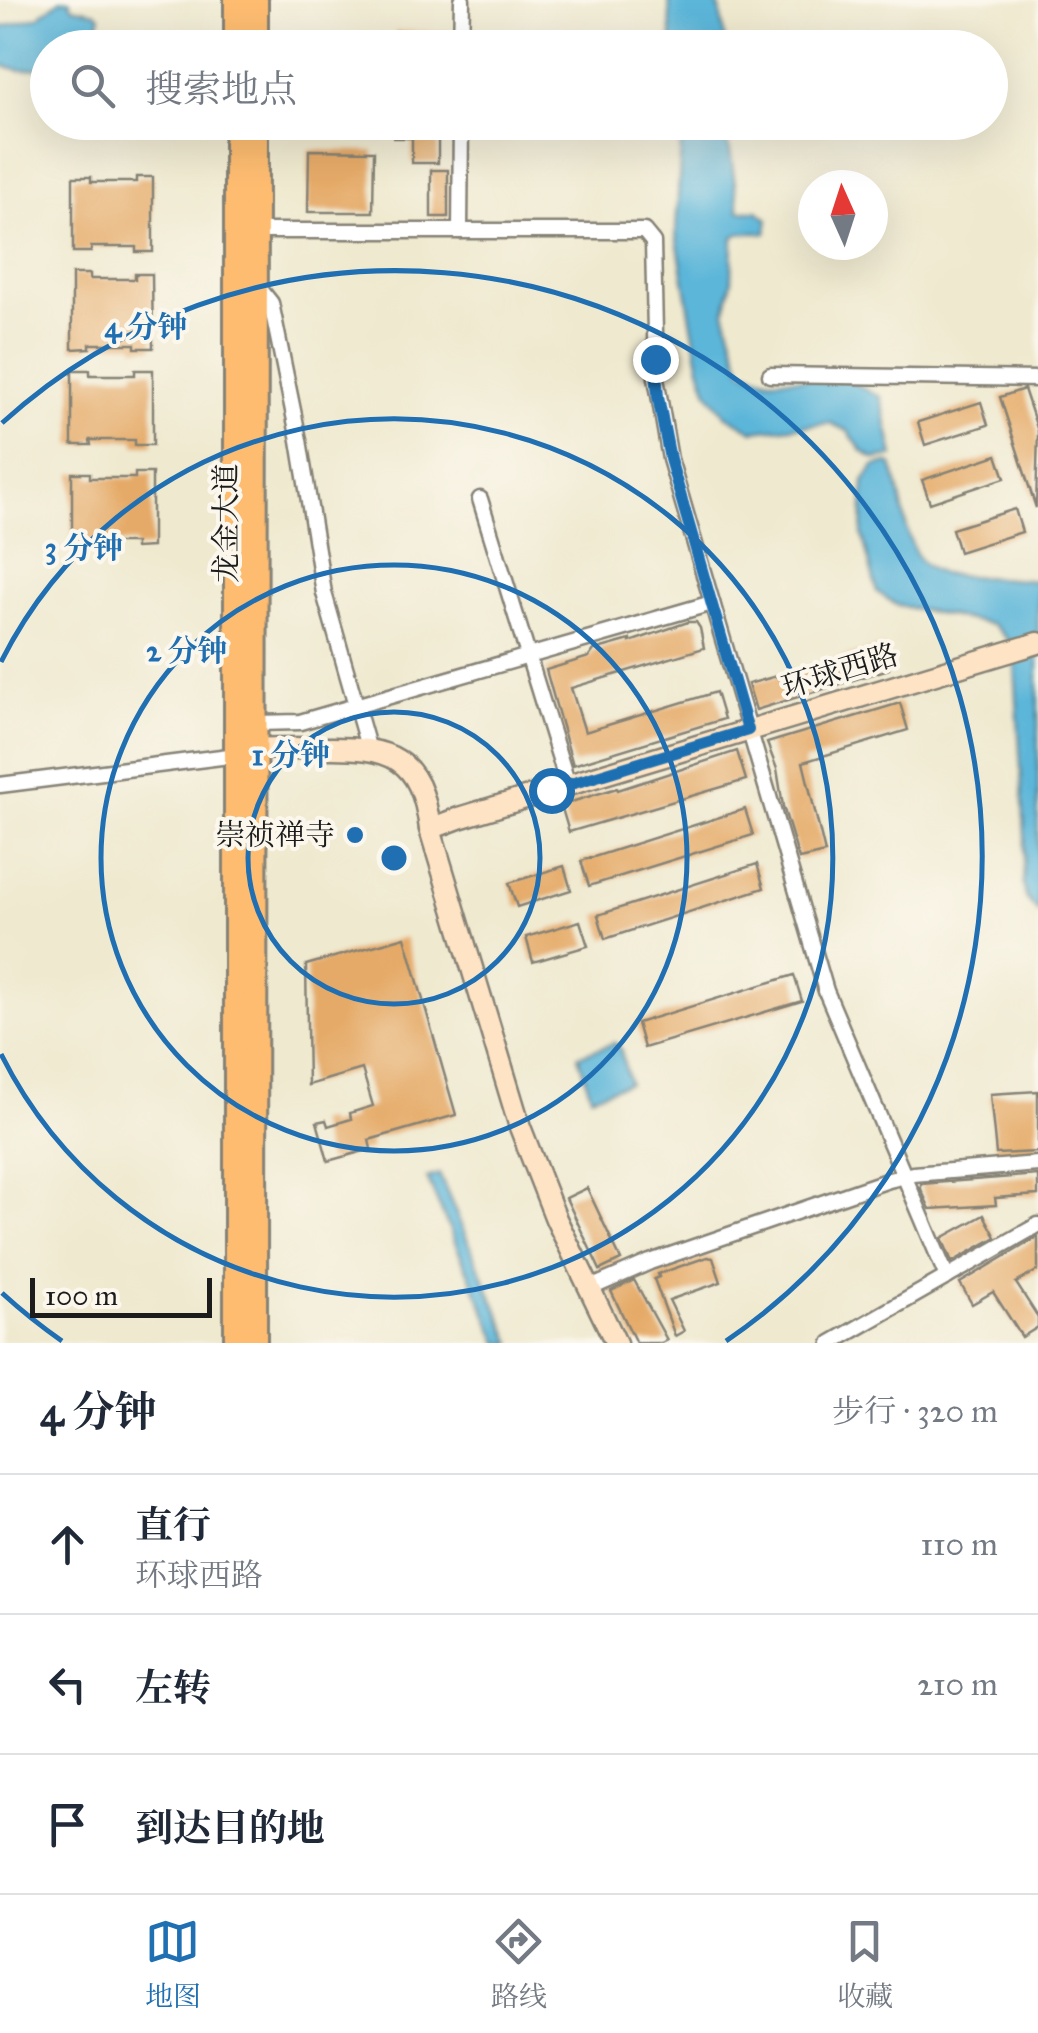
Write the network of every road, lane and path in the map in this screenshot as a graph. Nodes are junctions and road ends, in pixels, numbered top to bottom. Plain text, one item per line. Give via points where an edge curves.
1 (218, 0) edge
2 (256, 0) edge
3 (462, 0) edge
4 (236, 10) edge
5 (256, 30) edge
6 (462, 30) edge
7 (236, 140) edge
8 (256, 140) edge
9 (461, 140) edge
10 (256, 231) junction
11 (460, 231) junction
12 (256, 283) junction
13 (770, 374) dead end
14 (1038, 379) edge
15 (480, 499) dead end
16 (712, 604) junction
17 (1038, 643) edge
18 (529, 656) junction
19 (356, 706) junction
20 (256, 724) junction
21 (748, 730) junction
22 (368, 748) junction
23 (245, 754) junction
24 (0, 785) edge
25 (568, 785) junction
26 (430, 829) junction
27 (1038, 1164) edge
28 (902, 1177) junction
29 (1038, 1225) edge
30 (946, 1277) junction
31 (588, 1290) junction
32 (236, 1343) edge
33 (256, 1343) edge
34 (616, 1343) edge
35 (831, 1343) edge

1 - 4 street
2 - 5 main road
3 - 6 street
7 - 23 main road, 龙金大道
8 - 10 main road, 龙金大道
9 - 11 street
10 - 11 street
10 - 12 main road, 龙金大道
11 - 16 street via 650,236 661,417
12 - 19 street via 272,303 324,593
12 - 20 main road, 龙金大道
13 - 14 street
15 - 18 street
16 - 18 street
16 - 21 street
17 - 21 street, 环球西路
18 - 19 street
18 - 25 street
19 - 20 street via 300,722
19 - 22 street
20 - 23 main road, 龙金大道
21 - 25 street, 环球西路
21 - 28 street via 826,990
22 - 23 street
22 - 26 street via 410,772
23 - 24 street
23 - 26 street via 379,761 402,778
23 - 32 main road, 龙金大道
23 - 33 main road, 龙金大道
25 - 26 street, 环球西路
26 - 31 street via 520,1126
27 - 28 street
28 - 30 street
28 - 31 street via 650,1262
29 - 30 street
30 - 35 street
31 - 34 street

